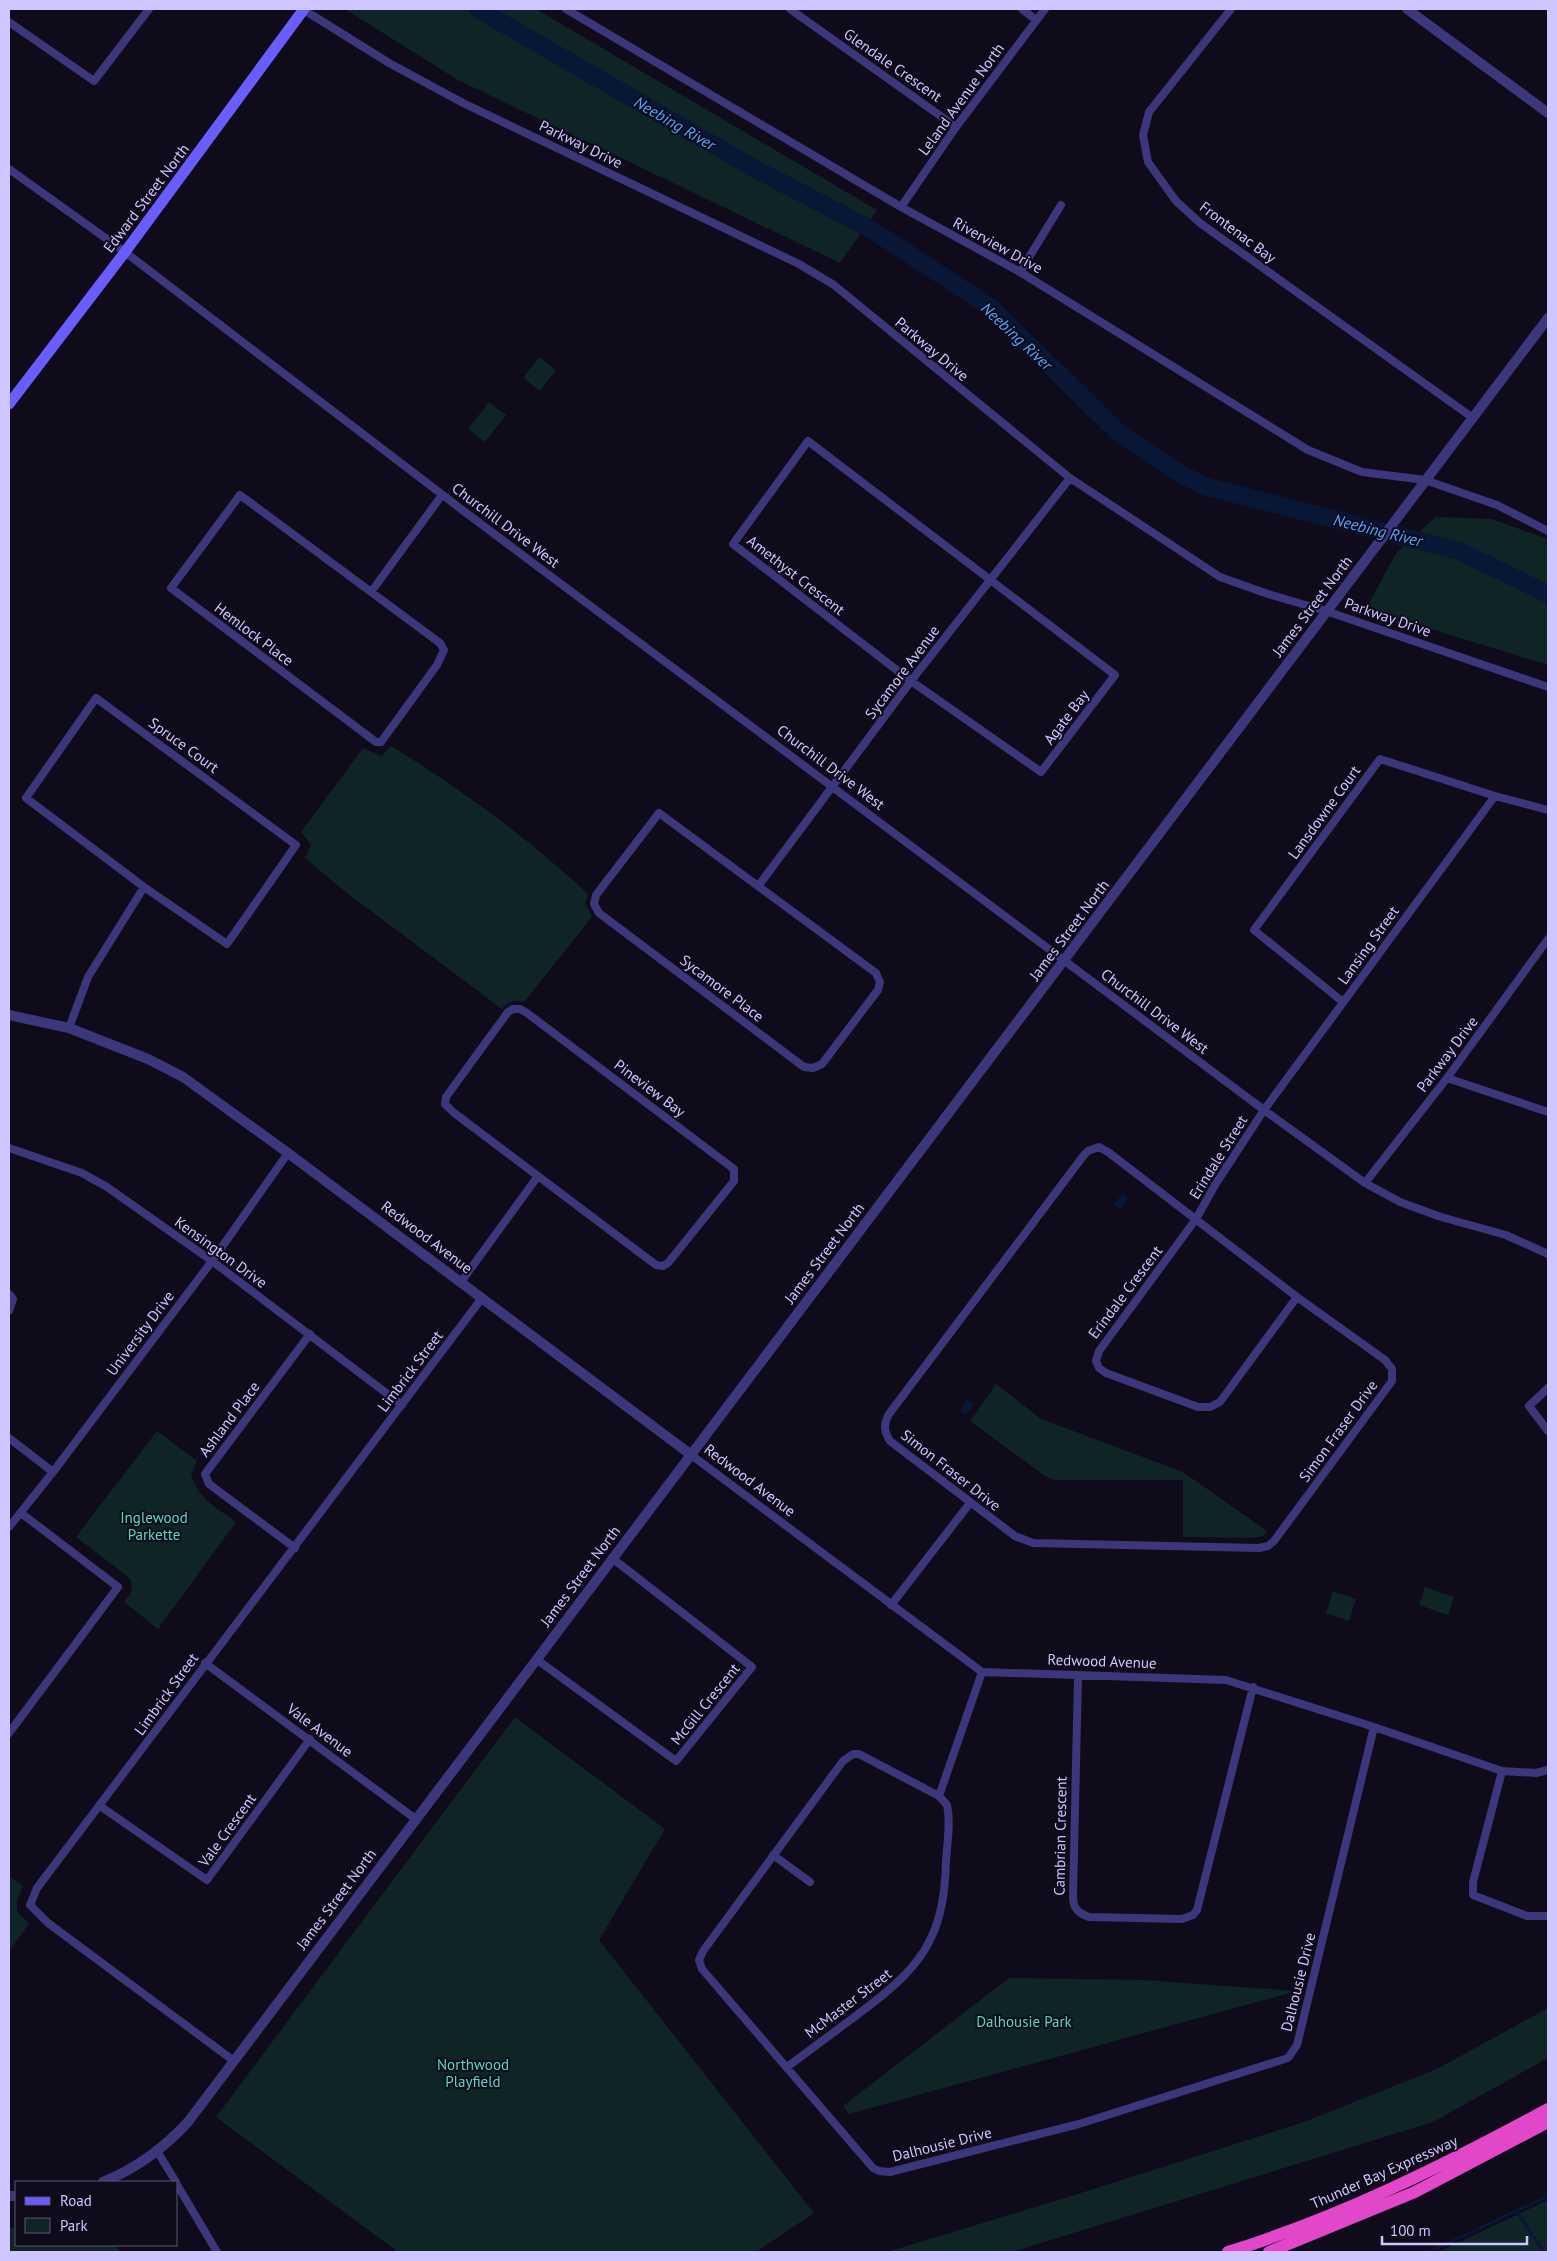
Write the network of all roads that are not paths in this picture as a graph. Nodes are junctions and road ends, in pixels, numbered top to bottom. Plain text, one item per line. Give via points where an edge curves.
1 (149, 9) edge
2 (304, 9) edge
3 (566, 9) edge
4 (790, 9) edge
5 (1022, 9) edge
6 (1045, 9) edge
7 (1231, 9) edge
8 (1413, 10) edge
9 (1036, 20) junction
10 (9, 22) edge
11 (1548, 113) edge
12 (956, 127) junction
13 (9, 168) edge
14 (1061, 205) dead end
15 (901, 207) junction
16 (125, 252) junction
17 (1020, 272) junction
18 (1548, 318) edge
19 (9, 404) edge
20 (1473, 418) junction
21 (1070, 478) junction
22 (1425, 480) junction
23 (442, 495) junction
24 (1548, 531) edge
25 (990, 582) junction
26 (371, 592) junction
27 (1326, 611) junction
28 (911, 681) junction
29 (1548, 687) edge
30 (834, 786) junction
31 (1495, 796) junction
32 (1548, 810) edge
33 (759, 885) junction
34 (144, 887) junction
35 (1548, 939) edge
36 (1066, 960) junction
37 (1344, 1002) junction
38 (9, 1015) edge
39 (69, 1028) junction
40 (1447, 1078) junction
41 (1264, 1110) junction
42 (1548, 1112) edge
43 (9, 1148) edge
44 (288, 1153) junction
45 (538, 1176) junction
46 (1364, 1183) junction
47 (1196, 1219) junction
48 (1548, 1254) edge
49 (212, 1261) junction
50 (461, 1282) junction
51 (9, 1294) edge
52 (1296, 1297) junction
53 (482, 1298) junction
54 (9, 1311) edge
55 (310, 1334) junction
56 (1548, 1388) edge
57 (402, 1405) junction
58 (1548, 1431) edge
59 (9, 1438) edge
60 (690, 1454) junction
61 (53, 1472) junction
62 (970, 1503) junction
63 (21, 1513) junction
64 (9, 1527) edge
65 (295, 1548) junction
66 (612, 1558) junction
67 (891, 1605) junction
68 (536, 1659) junction
69 (205, 1663) junction
70 (982, 1672) junction
71 (1078, 1676) junction
72 (1253, 1687) junction
73 (1374, 1727) junction
74 (9, 1733) edge
75 (310, 1739) junction
76 (1548, 1770) edge
77 (1502, 1772) junction
78 (939, 1796) junction
79 (100, 1806) junction
80 (416, 1820) junction
81 (773, 1855) junction
82 (810, 1882) dead end
83 (1548, 1916) edge
84 (234, 2062) junction
85 (787, 2067) junction
86 (1548, 2110) edge
87 (1548, 2122) edge
88 (157, 2151) junction
89 (105, 2181) edge
90 (175, 2181) edge
91 (178, 2186) edge
92 (217, 2252) edge
93 (1228, 2252) edge
94 (1269, 2252) edge

1 - 10 street via 94,81
2 - 16 main road, Edward Street North
2 - 21 street, Parkway Drive via 389,63 462,103 819,276
3 - 15 street, Riverview Drive
4 - 12 street, Glendale Crescent
5 - 9 street
6 - 9 street, Leland Avenue North
7 - 20 street, Frontenac Bay via 1149,112 1143,135 1148,162 1176,201 1200,223
8 - 11 street
9 - 12 street, Leland Avenue North
12 - 15 street, Leland Avenue North
13 - 16 street, Churchill Drive West
14 - 17 street
15 - 17 street, Riverview Drive
16 - 19 main road, Edward Street North
16 - 23 street, Churchill Drive West
17 - 22 street, Riverview Drive via 1308,450 1362,472
18 - 20 street, James Street North
20 - 22 street, James Street North
21 - 25 street, Sycamore Avenue
21 - 27 street, Parkway Drive via 1220,576
22 - 24 street, Riverview Drive via 1497,505
22 - 27 street, James Street North
23 - 26 street
23 - 30 street, Churchill Drive West
25 - 28 street, Sycamore Avenue
25 - 28 street, Agate Bay via 1115,675 1041,772
25 - 28 street, Amethyst Crescent via 808,442 733,544
26 - 26 street, Hemlock Place via 240,495 170,588 376,742 381,742 438,664 444,650 440,643
27 - 29 street, Parkway Drive
27 - 36 street, James Street North
28 - 30 street, Sycamore Avenue
30 - 33 street, Sycamore Avenue
30 - 36 street, Churchill Drive West
31 - 32 street, Lansdowne Court
31 - 37 street, Lansing Street
31 - 37 street, Lansdowne Court via 1380,759 1254,930
33 - 33 street, Sycamore Place via 659,812 596,894 594,904 599,913 804,1067 813,1068 822,1064 878,990 880,982 876,973
34 - 34 street, Spruce Court via 227,944 296,844 96,698 26,798
34 - 39 street via 88,977
35 - 40 street, Parkway Drive
36 - 41 street, Churchill Drive West
36 - 60 street, James Street North
37 - 41 street, Lansing Street
38 - 39 street, Redwood Avenue
39 - 44 street, Redwood Avenue via 148,1059 183,1077
40 - 42 street
40 - 46 street, Parkway Drive
41 - 46 street, Churchill Drive West
41 - 47 street, Erindale Street
43 - 49 street, Kensington Drive via 82,1172
44 - 49 street, University Drive
44 - 50 street, Redwood Avenue
45 - 45 street, Pineview Bay via 656,1265 663,1266 730,1186 735,1175 730,1165 527,1013 513,1009 446,1097 445,1104
45 - 50 street
46 - 48 street, Churchill Drive West via 1400,1202 1506,1235
47 - 52 street, Simon Fraser Drive
47 - 52 street, Erindale Crescent via 1099,1351 1096,1361 1106,1373 1198,1407 1210,1407 1220,1402
47 - 62 street, Simon Fraser Drive via 1105,1149 1094,1148 1084,1155 885,1422 885,1432 890,1441
49 - 55 street, Kensington Drive
49 - 61 street, University Drive
50 - 53 street, Redwood Avenue
51 - 54 street via 13,1299
52 - 62 street, Simon Fraser Drive via 1385,1360 1394,1377 1268,1546 1033,1543 1015,1536
53 - 57 street, Limbrick Street
53 - 60 street, Redwood Avenue
55 - 57 street, Kensington Drive
55 - 65 street, Ashland Place via 205,1474 209,1484
56 - 58 street via 1529,1406
57 - 65 street, Limbrick Street
59 - 61 street
60 - 66 street, James Street North
60 - 67 street, Redwood Avenue
61 - 63 street, University Drive
62 - 67 street
63 - 64 street, University Drive
63 - 74 street via 118,1587
65 - 69 street, Limbrick Street
66 - 68 street, James Street North
66 - 68 street, McGill Crescent via 752,1667 676,1761
67 - 70 street, Redwood Avenue
68 - 80 street, James Street North
69 - 75 street, Vale Avenue
69 - 79 street, Limbrick Street
70 - 71 street, Redwood Avenue
70 - 78 street
71 - 72 street, Redwood Avenue via 1226,1680
71 - 72 street, Cambrian Crescent via 1072,1897 1076,1910 1089,1916 1182,1919 1197,1910
72 - 73 street, Redwood Avenue
73 - 77 street, Redwood Avenue
73 - 85 street, Dalhousie Drive via 1297,2045 1288,2058 1079,2124 884,2172 869,2163
75 - 79 street, Vale Crescent via 207,1880
75 - 80 street, Vale Avenue
76 - 77 street, Redwood Avenue
77 - 83 street via 1471,1890 1473,1895 1527,1916
78 - 81 street, Dalhousie Drive via 864,1755 853,1754 843,1761
78 - 85 street, McMaster Street via 948,1810 946,1889 938,1921 925,1950 905,1977
79 - 84 street, Limbrick Street via 37,1888 30,1905 48,1923
80 - 84 street, James Street North
81 - 82 street
81 - 85 street, Dalhousie Drive via 699,1960 702,1969
84 - 88 street, James Street North via 188,2122
86 - 93 highway, Thunder Bay Expressway via 1478,2148 1349,2208
87 - 94 highway, Thunder Bay Expressway via 1415,2192
88 - 89 street, James Street North
88 - 90 street
91 - 92 street

